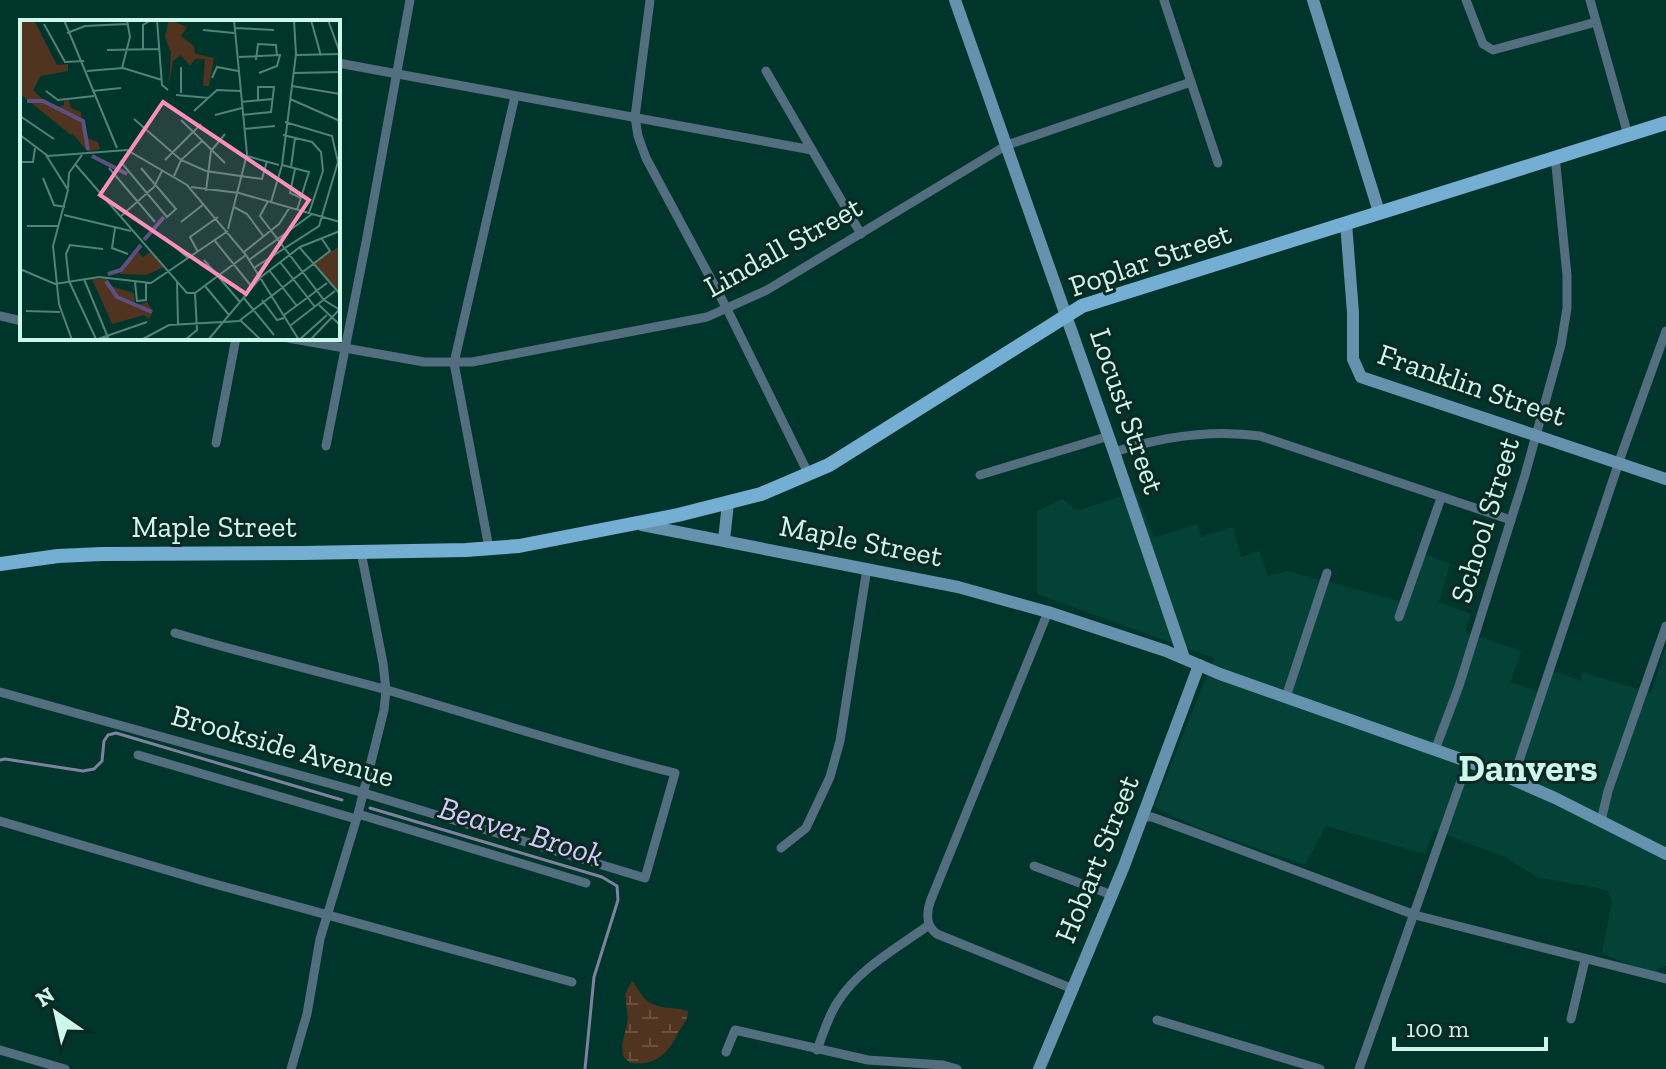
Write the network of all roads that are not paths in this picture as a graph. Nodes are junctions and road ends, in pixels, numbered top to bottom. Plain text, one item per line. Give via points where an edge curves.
1 (410, 0) edge
2 (650, 0) edge
3 (955, 0) edge
4 (1164, 0) edge
5 (1313, 0) edge
6 (1466, 0) edge
7 (1590, 0) edge
8 (1596, 22) junction
9 (340, 63) edge
10 (766, 71) dead end
11 (395, 74) junction
12 (1191, 82) junction
13 (515, 96) junction
14 (635, 117) junction
15 (1666, 123) edge
16 (1628, 135) junction
17 (1007, 145) junction
18 (812, 150) junction
19 (1555, 156) junction
20 (1218, 163) dead end
21 (1379, 212) junction
22 (1346, 223) junction
23 (861, 234) junction
24 (727, 309) junction
25 (1066, 315) junction
26 (0, 316) edge
27 (20, 321) edge
28 (1666, 331) edge
29 (236, 340) edge
30 (299, 340) edge
31 (344, 348) junction
32 (454, 363) junction
33 (1536, 434) junction
34 (1109, 436) junction
35 (216, 443) dead end
36 (326, 446) dead end
37 (1114, 452) junction
38 (1619, 463) junction
39 (809, 475) junction
40 (980, 475) dead end
41 (1666, 479) edge
42 (1441, 498) junction
43 (728, 503) junction
44 (1511, 520) junction
45 (635, 524) junction
46 (724, 540) junction
47 (489, 548) junction
48 (361, 552) junction
49 (0, 564) edge
50 (867, 568) junction
51 (1327, 573) dead end
52 (1048, 612) junction
53 (1399, 617) dead end
54 (1666, 626) edge
55 (175, 633) dead end
56 (1184, 658) junction
57 (1199, 665) junction
58 (386, 690) junction
59 (0, 692) edge
60 (1286, 697) junction
61 (1435, 750) junction
62 (138, 755) dead end
63 (1468, 761) junction
64 (1513, 779) junction
65 (364, 793) junction
66 (357, 816) junction
67 (1143, 817) junction
68 (0, 821) edge
69 (1601, 821) junction
70 (781, 848) dead end
71 (1666, 854) edge
72 (1034, 866) dead end
73 (586, 883) dead end
74 (1112, 895) junction
75 (327, 914) junction
76 (1415, 915) junction
77 (929, 925) junction
78 (1585, 960) junction
79 (1666, 979) edge
80 (572, 982) dead end
81 (1073, 989) junction
82 (1571, 1019) dead end
83 (1157, 1020) dead end
84 (0, 1050) edge
85 (817, 1050) junction
86 (726, 1052) dead end
87 (65, 1069) edge
88 (291, 1069) edge
89 (957, 1069) edge
90 (1039, 1069) edge
91 (1320, 1069) edge
92 (1359, 1069) edge

1 - 11 street
2 - 14 street
3 - 17 main road, Locust Street
4 - 12 street
5 - 21 main road
6 - 8 street via 1483,44 1493,50
7 - 8 street
8 - 16 street
9 - 11 street
10 - 18 street
11 - 13 street
11 - 31 street
12 - 17 street, Lindall Street
12 - 20 street
13 - 14 street
13 - 32 street
14 - 18 street
14 - 24 street via 646,158
15 - 16 main road, Poplar Street
16 - 19 main road, Poplar Street
17 - 23 street, Lindall Street
17 - 25 main road, Locust Street
18 - 23 street
19 - 21 main road, Poplar Street
19 - 33 street, School Street via 1567,308
21 - 22 main road, Poplar Street
22 - 25 main road, Poplar Street
22 - 33 main road, Franklin Street via 1353,359 1361,377
23 - 24 street, Lindall Street
24 - 32 street, Lindall Street via 606,338
24 - 39 street
25 - 34 main road, Locust Street
25 - 39 main road, Poplar Street
26 - 27 street
28 - 38 street
29 - 35 street
30 - 31 street, Lindall Street
31 - 32 street, Lindall Street
31 - 36 street
32 - 47 street
33 - 38 main road, Franklin Street
33 - 44 street, School Street
34 - 37 main road, Locust Street
34 - 40 street
37 - 42 street via 1177,437 1243,434 1284,443
37 - 56 main road, Locust Street
38 - 41 main road, Franklin Street
38 - 64 street
39 - 43 main road, Poplar Street
42 - 44 street
42 - 53 street
43 - 45 main road, Poplar Street
43 - 46 main road
44 - 61 street, School Street
45 - 46 main road, Maple Street
45 - 47 main road, Maple Street
46 - 50 main road, Maple Street
47 - 48 main road, Maple Street
48 - 49 main road, Maple Street via 102,554
48 - 58 street
50 - 52 main road, Maple Street
50 - 70 street via 830,777 806,828
51 - 60 street
52 - 56 main road, Maple Street
52 - 77 street via 930,902
54 - 69 street
55 - 58 street
56 - 57 main road, Maple Street
57 - 60 main road, Maple Street
57 - 67 main road, Hobart Street
58 - 65 street
58 - 65 street, Brookside Avenue via 675,773 645,878
59 - 65 street, Brookside Avenue
60 - 61 main road, Maple Street
61 - 63 main road, Maple Street
62 - 66 street, Brookside Avenue
63 - 64 main road, Maple Street
63 - 76 street
64 - 69 main road, Maple Street
65 - 66 street
66 - 73 street, Brookside Avenue
66 - 75 street
67 - 74 main road, Hobart Street
67 - 76 street
68 - 75 street
69 - 71 main road, Maple Street
72 - 74 street
74 - 81 main road, Hobart Street
75 - 80 street
75 - 88 street
76 - 78 street
76 - 92 street
77 - 81 street via 937,934
77 - 85 street via 864,971 836,1003
78 - 79 street
78 - 82 street
81 - 90 main road, Hobart Street
83 - 91 street
84 - 87 street
85 - 86 street via 735,1030
85 - 89 street

